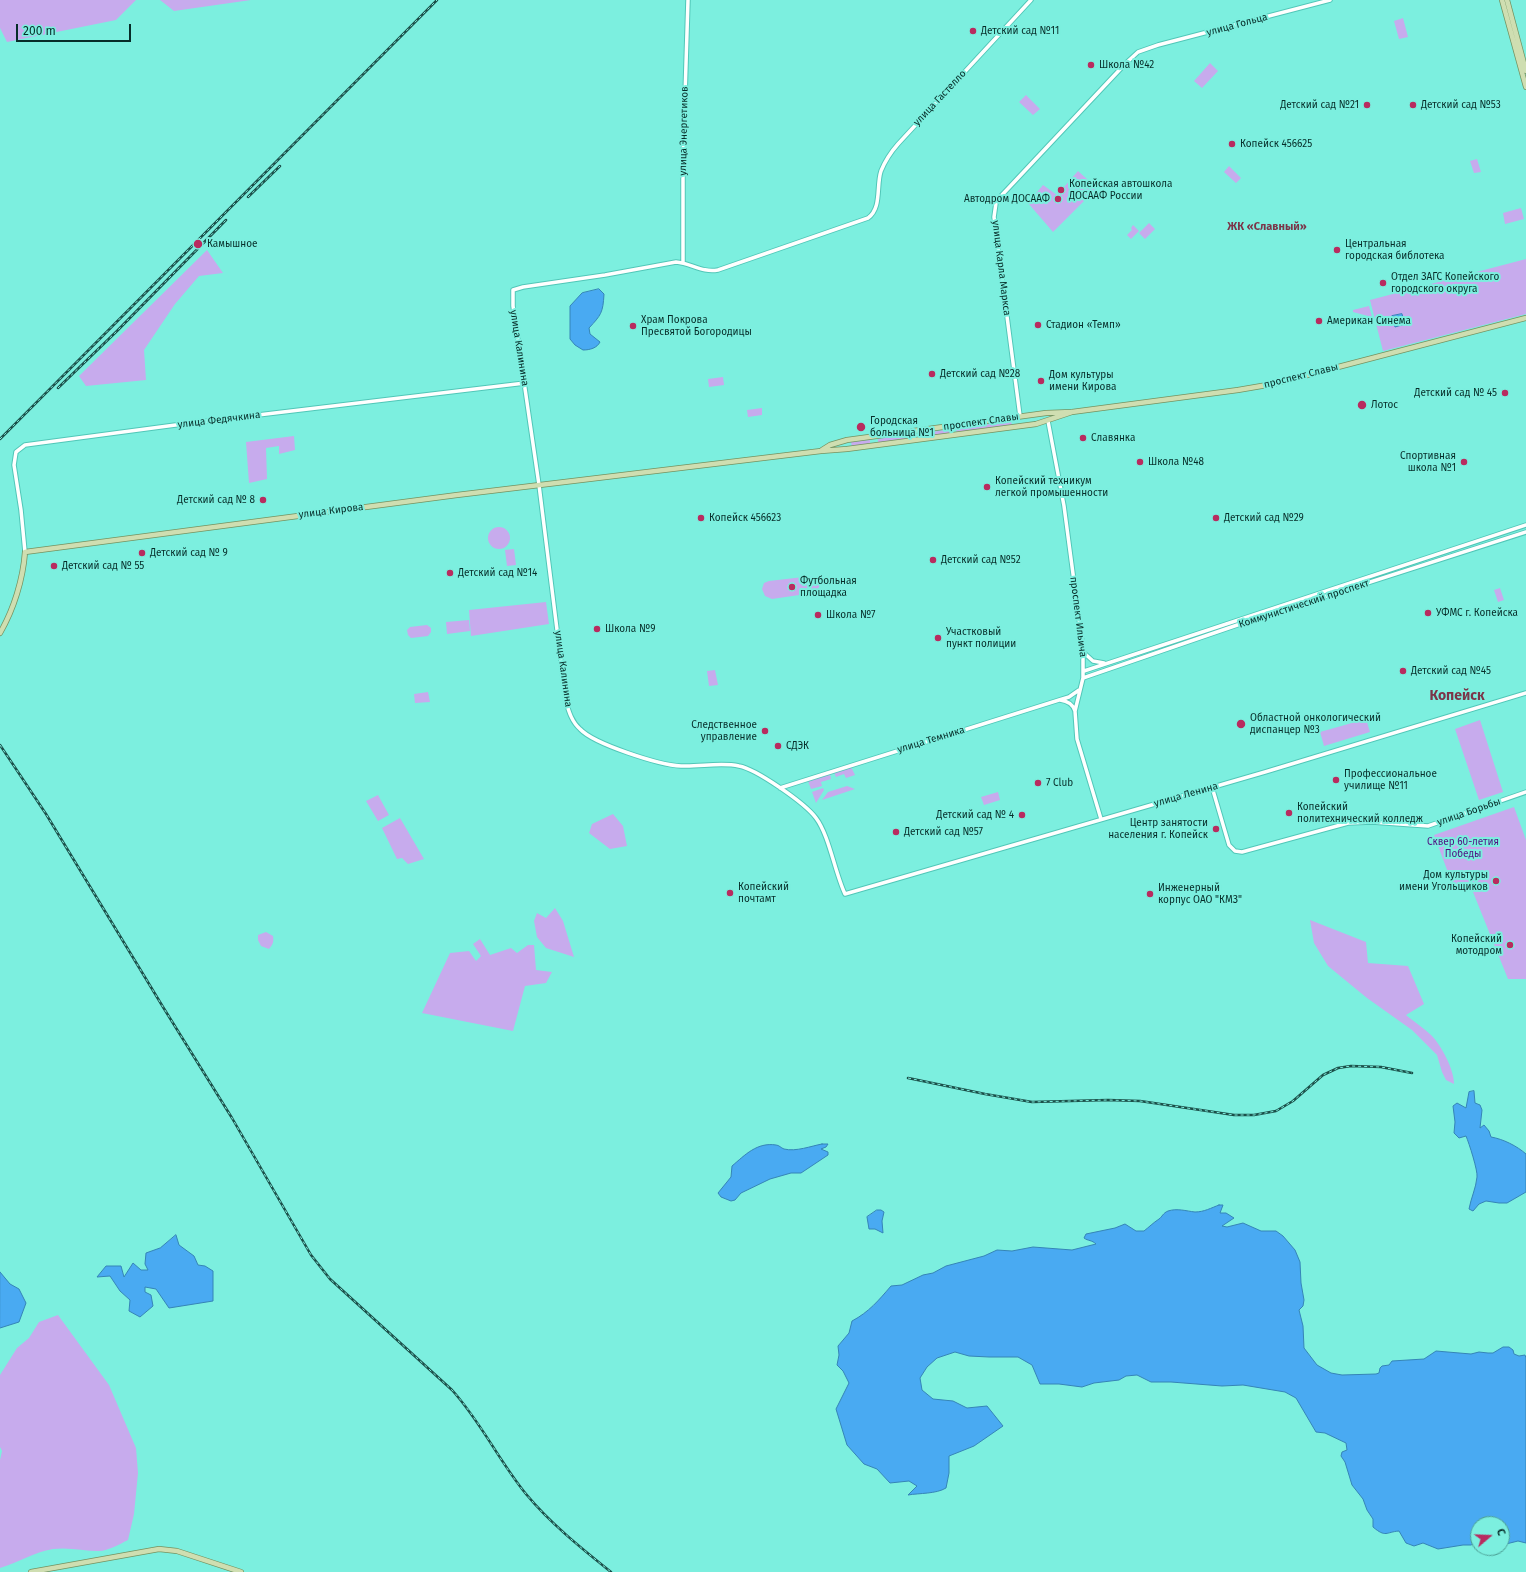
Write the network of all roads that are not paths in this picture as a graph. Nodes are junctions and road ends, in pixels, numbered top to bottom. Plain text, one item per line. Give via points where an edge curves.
1 (688, 0) edge
2 (1032, 0) edge
3 (1330, 0) edge
4 (1502, 0) edge
5 (1507, 0) edge
6 (1144, 49) joint
7 (1526, 71) edge
8 (1526, 87) edge
9 (683, 262) junction
10 (1526, 318) edge
11 (525, 383) junction
12 (1072, 412) junction
13 (1046, 413) junction
14 (1020, 416) junction
15 (1048, 421) junction
16 (954, 425) junction
17 (1022, 426) junction
18 (922, 430) junction
19 (955, 435) junction
20 (924, 439) junction
21 (821, 451) junction
22 (637, 473) joint
23 (538, 485) junction
24 (1526, 525) edge
25 (1526, 532) edge
26 (26, 552) junction
27 (1418, 561) junction
28 (1419, 566) junction
29 (1256, 614) junction
30 (1257, 619) junction
31 (0, 633) edge
32 (1083, 652) junction
33 (1107, 663) junction
34 (1084, 671) junction
35 (1084, 678) junction
36 (1080, 690) junction
37 (1526, 693) edge
38 (1059, 700) junction
39 (1075, 711) junction
40 (1212, 787) junction
41 (780, 788) junction
42 (1526, 792) edge
43 (1101, 819) junction
44 (845, 894) joint
45 (31, 1572) edge
46 (241, 1572) edge

1 - 9 street, улица Энергетиков
2 - 9 street, улица Гастелло via 887,158 881,172 875,210 868,218 718,270 704,270
3 - 6 street, улица Гольца
4 - 8 main road
5 - 7 main road
6 - 14 street, улица Карла Маркса via 1130,58 996,203 994,217
9 - 11 street, улица Калинина via 512,290
10 - 12 main road, проспект Славы via 1273,384
11 - 23 street, улица Калинина
11 - 26 street, улица Федячкина via 25,445 16,452 14,465
12 - 13 main road, проспект Славы
12 - 15 main road, проспект Славы
13 - 14 main road, проспект Славы
13 - 15 main road, проспект Ильича
14 - 16 main road, проспект Славы
14 - 17 main road, улица Карла Маркса
15 - 17 main road, проспект Славы
15 - 32 street, проспект Ильича via 1064,506
16 - 18 main road, проспект Славы
16 - 19 main road
17 - 19 main road, проспект Славы
18 - 20 main road
18 - 21 main road, проспект Славы via 846,440
19 - 20 main road, проспект Славы
20 - 21 main road, проспект Славы
21 - 22 main road, проспект Славы
22 - 23 main road, улица Кирова
23 - 26 main road, улица Кирова
23 - 41 street, улица Калинина via 566,702 578,728 598,742 672,765 730,765 746,768
24 - 27 street
25 - 28 street, Коммунистический проспект
26 - 31 main road via 12,607
27 - 28 street
27 - 29 street
28 - 30 street, Коммунистический проспект
29 - 30 street
29 - 33 street
30 - 35 street, Коммунистический проспект
32 - 33 street via 1093,661
32 - 34 street, проспект Ильича
33 - 34 street
34 - 35 street, проспект Ильича
35 - 36 street, проспект Ильича
36 - 38 street, улица Темника
36 - 39 street, проспект Ильича
37 - 40 street, улица Ленина
38 - 39 street via 1072,704
38 - 41 street, улица Темника
39 - 43 street, проспект Ильича via 1077,739
40 - 42 street, улица Борьбы via 1229,844 1235,851 1246,851 1338,825 1372,822 1428,826
40 - 43 street, улица Ленина
41 - 44 street, улица Калинина via 816,818
43 - 44 street, улица Ленина
45 - 46 main road via 152,1550 177,1551

